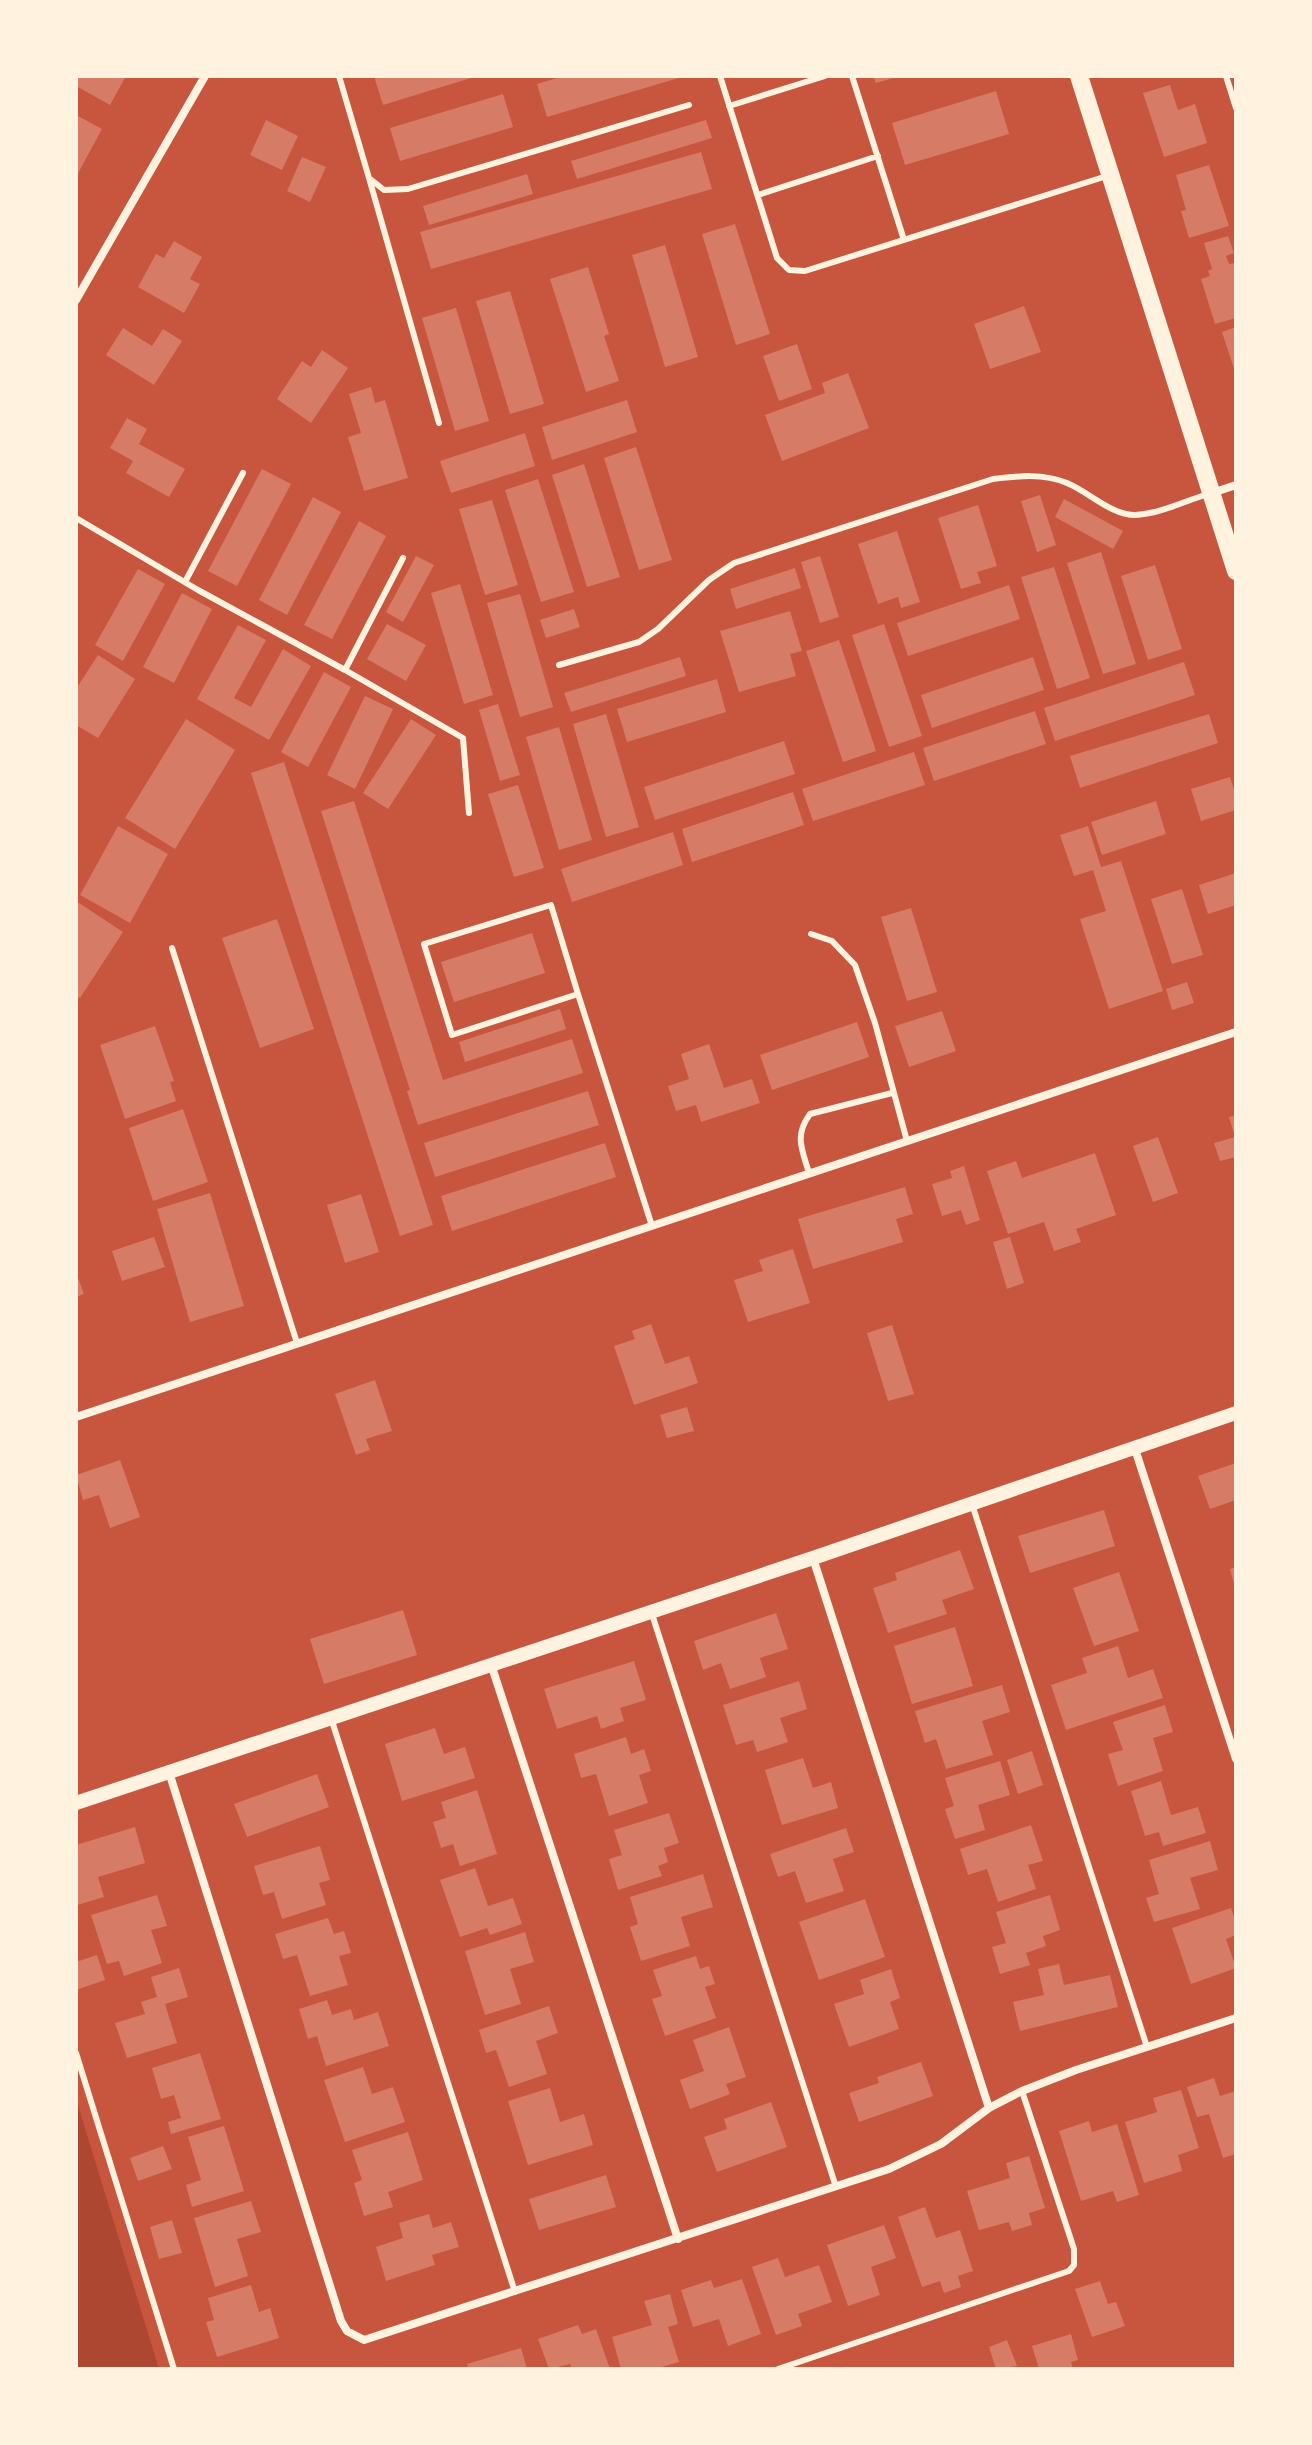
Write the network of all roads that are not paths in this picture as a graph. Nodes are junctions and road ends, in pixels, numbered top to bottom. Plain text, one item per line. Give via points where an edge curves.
1 (205, 76) edge
2 (339, 76) edge
3 (720, 76) edge
4 (825, 76) edge
5 (852, 76) edge
6 (1079, 76) edge
7 (1226, 76) edge
8 (689, 105) dead end
9 (729, 106) junction
10 (1236, 108) edge
11 (878, 156) junction
12 (1110, 175) junction
13 (369, 178) junction
14 (758, 195) junction
15 (904, 240) junction
16 (76, 300) edge
17 (439, 423) dead end
18 (243, 473) dead end
19 (1236, 485) edge
20 (1211, 493) junction
21 (76, 518) edge
22 (403, 558) dead end
23 (1236, 571) edge
24 (185, 582) junction
25 (559, 665) dead end
26 (345, 670) junction
27 (469, 813) dead end
28 (811, 934) dead end
29 (172, 948) dead end
30 (578, 994) junction
31 (1236, 1032) edge
32 (892, 1093) junction
33 (907, 1141) junction
34 (809, 1173) junction
35 (652, 1226) junction
36 (297, 1343) junction
37 (1236, 1413) edge
38 (76, 1417) edge
39 (1135, 1449) junction
40 (972, 1504) junction
41 (813, 1558) junction
42 (651, 1611) junction
43 (491, 1664) junction
44 (331, 1718) junction
45 (1236, 1759) edge
46 (169, 1772) junction
47 (76, 1803) edge
48 (1236, 2018) edge
49 (1147, 2047) junction
50 (76, 2053) edge
51 (1022, 2091) junction
52 (989, 2108) junction
53 (836, 2187) junction
54 (678, 2239) junction
55 (515, 2292) junction
56 (174, 2369) edge
57 (778, 2369) edge

1 - 16 street
2 - 13 lane
3 - 9 lane
4 - 9 lane
5 - 11 lane
6 - 12 main road
7 - 10 lane
8 - 13 lane via 408,189 384,190
9 - 14 lane
11 - 14 lane
11 - 15 lane
12 - 15 lane
12 - 20 main road
13 - 17 lane
14 - 15 lane via 777,258 789,270 805,271
18 - 24 lane
19 - 20 street
20 - 23 main road
20 - 25 lane via 1133,515 1066,482 1030,475 993,479 734,563 639,642
21 - 24 lane
22 - 26 lane
24 - 26 lane
26 - 27 lane via 463,738
28 - 32 lane via 832,941 855,965
29 - 36 lane
30 - 30 lane via 452,1035 424,944 551,905
30 - 35 lane
31 - 33 street
32 - 33 lane
32 - 34 lane via 810,1114 800,1137
33 - 34 street
34 - 35 street
35 - 36 street
36 - 38 street
37 - 39 street
39 - 40 street
39 - 45 street
40 - 41 street
40 - 49 lane
41 - 42 street
41 - 52 street
42 - 43 street
42 - 53 lane
43 - 44 street
43 - 54 street
44 - 46 street
44 - 55 lane
46 - 47 street
46 - 55 street via 347,2331 364,2340 376,2338
48 - 49 street
49 - 51 street
50 - 56 lane
51 - 52 street
51 - 57 lane via 1074,2249 1069,2271
52 - 53 street via 953,2137 903,2164
53 - 54 street
54 - 55 street

